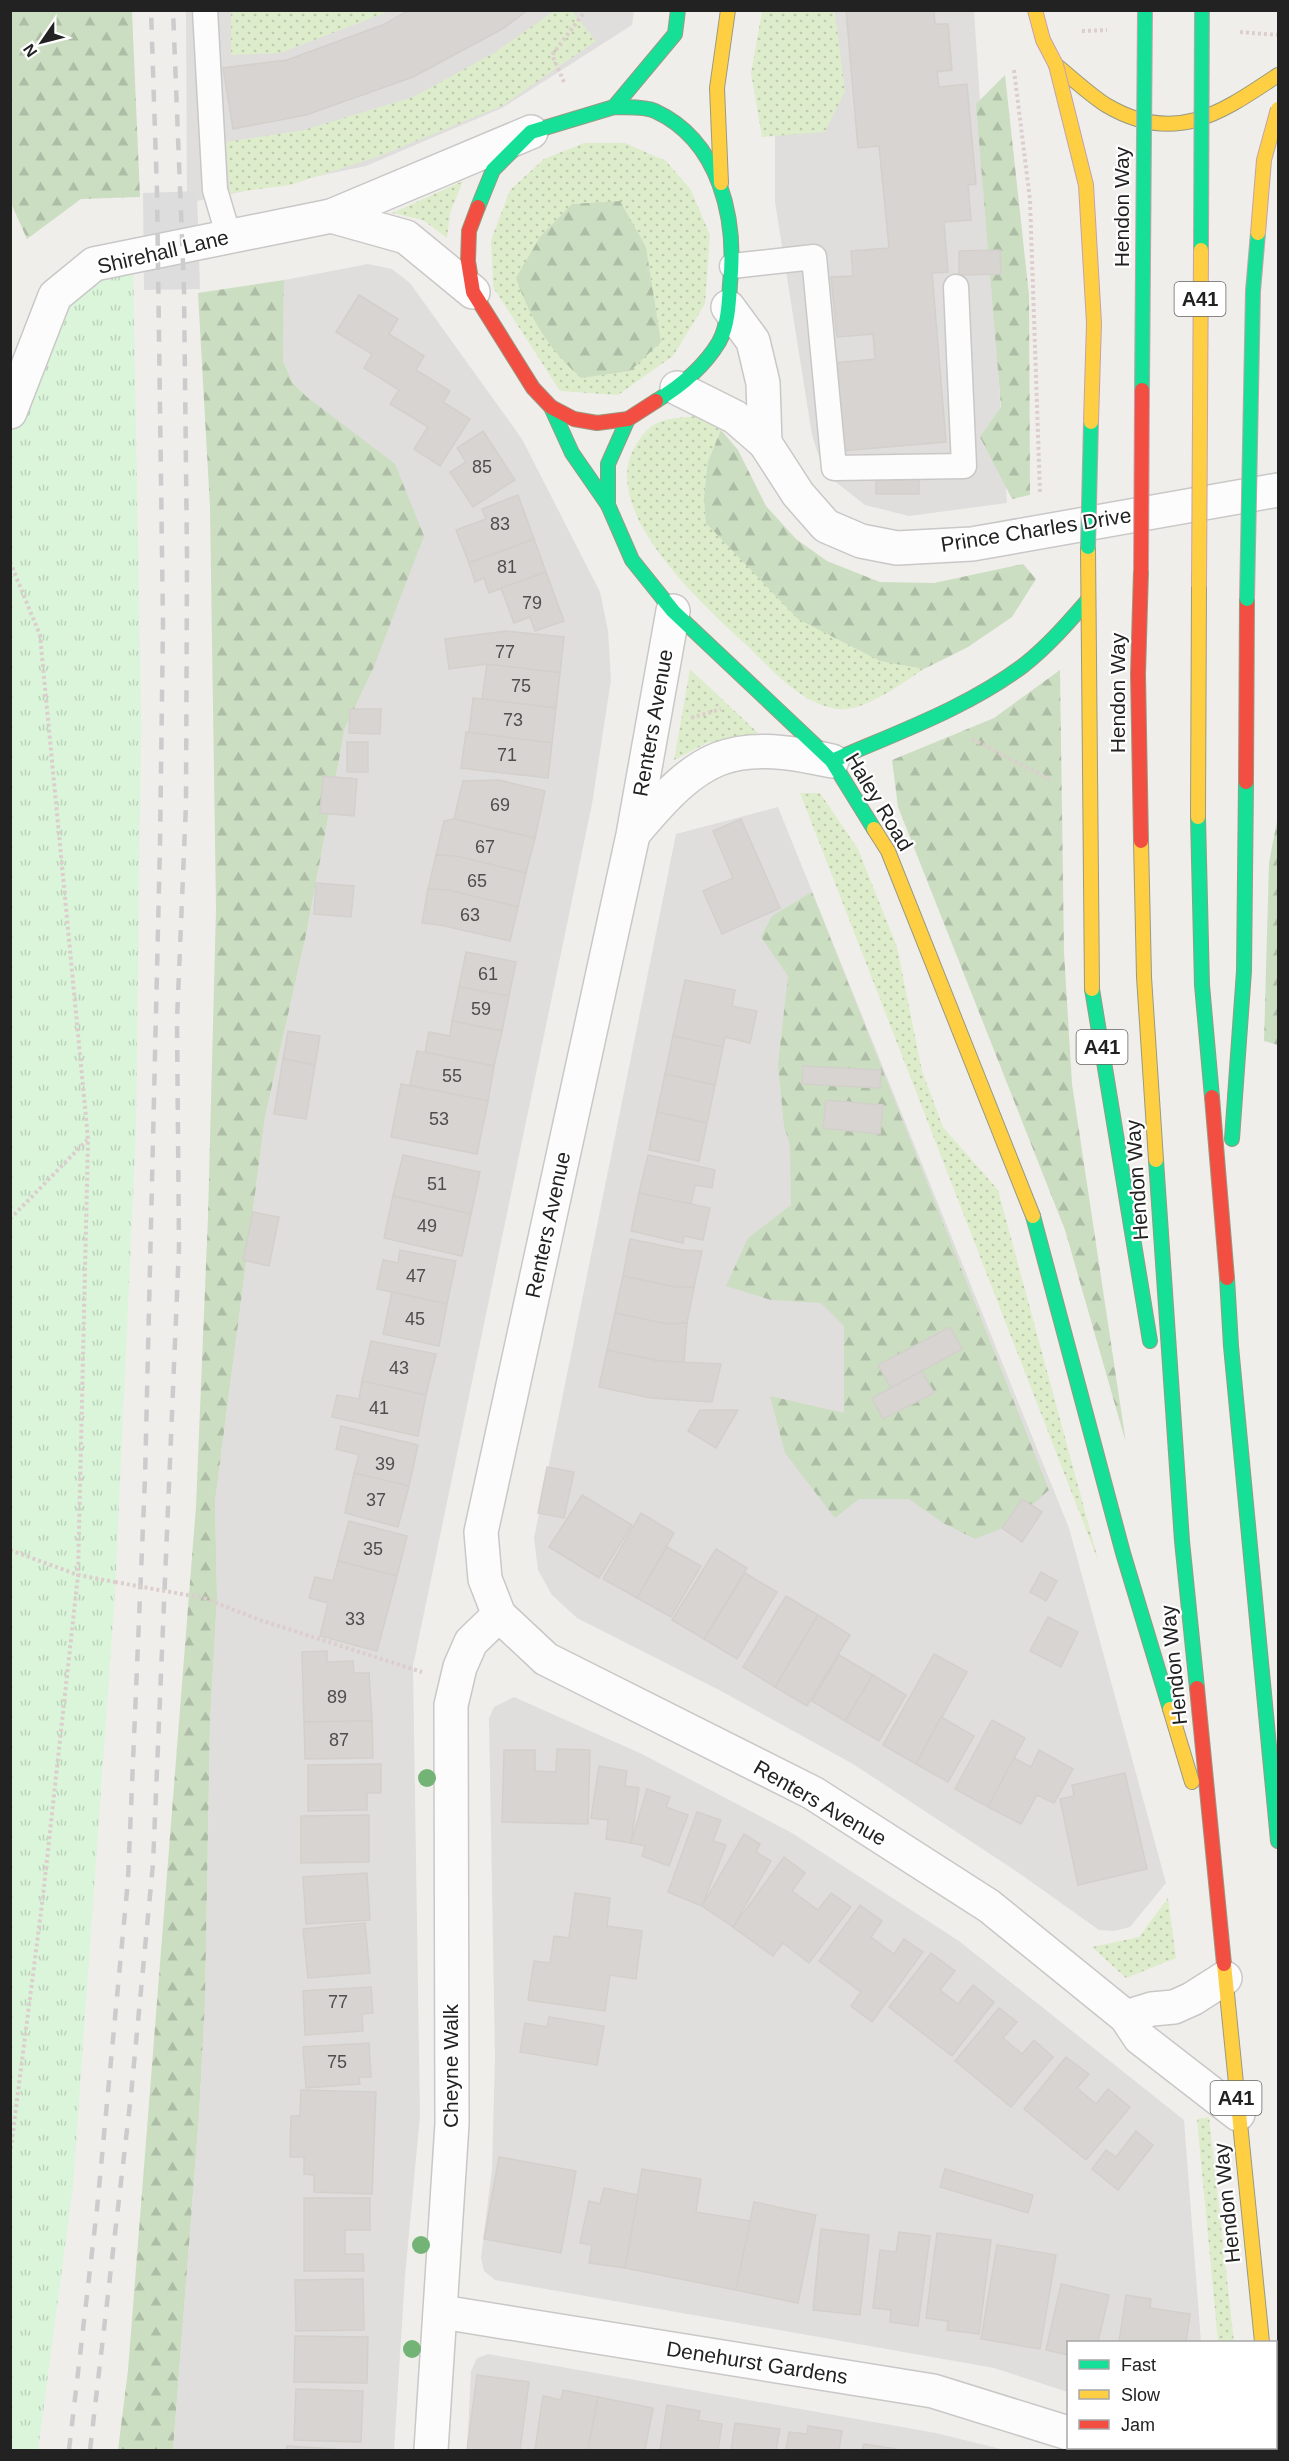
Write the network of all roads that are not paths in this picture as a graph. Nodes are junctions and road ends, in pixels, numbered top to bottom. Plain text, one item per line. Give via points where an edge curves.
1 (205, 10) edge
2 (678, 10) edge
3 (728, 10) edge
4 (1035, 10) edge
5 (1144, 10) edge
6 (1202, 10) edge
7 (1056, 65) junction
8 (1278, 75) edge
9 (614, 107) junction
10 (1278, 109) edge
11 (531, 132) junction
12 (721, 183) junction
13 (331, 216) junction
14 (230, 237) junction
15 (732, 266) junction
16 (956, 287) dead end
17 (473, 292) junction
18 (728, 307) junction
19 (677, 388) junction
20 (551, 407) junction
21 (10, 412) edge
22 (628, 419) junction
23 (765, 443) junction
24 (1278, 490) edge
25 (608, 505) junction
26 (1088, 600) junction
27 (673, 611) junction
28 (832, 761) junction
29 (633, 835) junction
30 (1225, 1237) junction
31 (1152, 1353) dead end
32 (1157, 1389) dead end
33 (1182, 1541) junction
34 (499, 1615) junction
35 (1278, 1841) edge
36 (1214, 1852) junction
37 (1225, 1978) junction
38 (1126, 2017) junction
39 (1238, 2114) junction
40 (442, 2312) junction
41 (1263, 2341) edge
42 (1067, 2433) edge
43 (431, 2451) edge

1 - 14 lane via 215,190
2 - 9 main road via 675,34
3 - 12 main road via 717,88
4 - 7 main road, bridge via 1043,40
5 - 33 main road, Hendon Way / A41, bridge via 1137,674 1144,977
6 - 30 main road, A41, bridge via 1197,752 1202,985
7 - 8 main road, bridge via 1107,105 1142,119 1183,125 1229,108
7 - 26 main road, A41, bridge via 1086,185 1094,323
9 - 11 main road
9 - 12 main road via 653,110 678,125 699,147
10 - 30 main road, A41, bridge via 1264,160 1253,291 1244,970
11 - 13 street, Shirehall Lane
11 - 17 main road via 494,170 480,199 469,231
12 - 15 main road via 730,223
13 - 14 street, Shirehall Lane
13 - 17 street, Shirehall Lane via 406,237
14 - 21 street, Shirehall Lane via 94,264 55,296
15 - 16 lane via 814,257 834,468 964,465
15 - 18 main road
17 - 20 main road via 533,388
18 - 19 main road via 720,340 703,364
18 - 23 street via 753,341 763,383
19 - 22 main road
19 - 23 street, Prince Charles Drive via 735,417
20 - 22 main road via 574,419 597,423
20 - 25 main road, Haley Road via 572,453
22 - 25 main road, Haley Road via 608,464
23 - 24 street, Prince Charles Drive via 798,494 826,526 861,541 897,548 972,544
25 - 27 main road, Haley Road via 632,560
26 - 28 main road via 1064,628 1014,672 942,712
26 - 31 main road, A41 via 1090,978
27 - 28 main road, Haley Road
27 - 29 street, Renters Avenue
28 - 29 street, Renters Avenue via 787,751 750,751 717,760 680,782
28 - 36 main road, Haley Road via 888,851 1033,1216 1123,1553
29 - 34 street, Renters Avenue via 481,1532 485,1579
30 - 35 main road, A41
32 - 33 main road, A41
33 - 36 main road, Hendon Way / A41
34 - 38 street, Renters Avenue via 546,1659 813,1793 979,1899
34 - 40 street, Cheyne Walk via 471,1642 451,1705 452,2124
36 - 37 main road, Hendon Way / A41
37 - 38 street via 1174,2007
37 - 39 main road, Hendon Way / A41
38 - 39 street, Renters Avenue via 1140,2038
39 - 41 main road, Hendon Way / A41
40 - 42 street, Denehurst Gardens via 933,2391
40 - 43 street, Cheyne Walk

